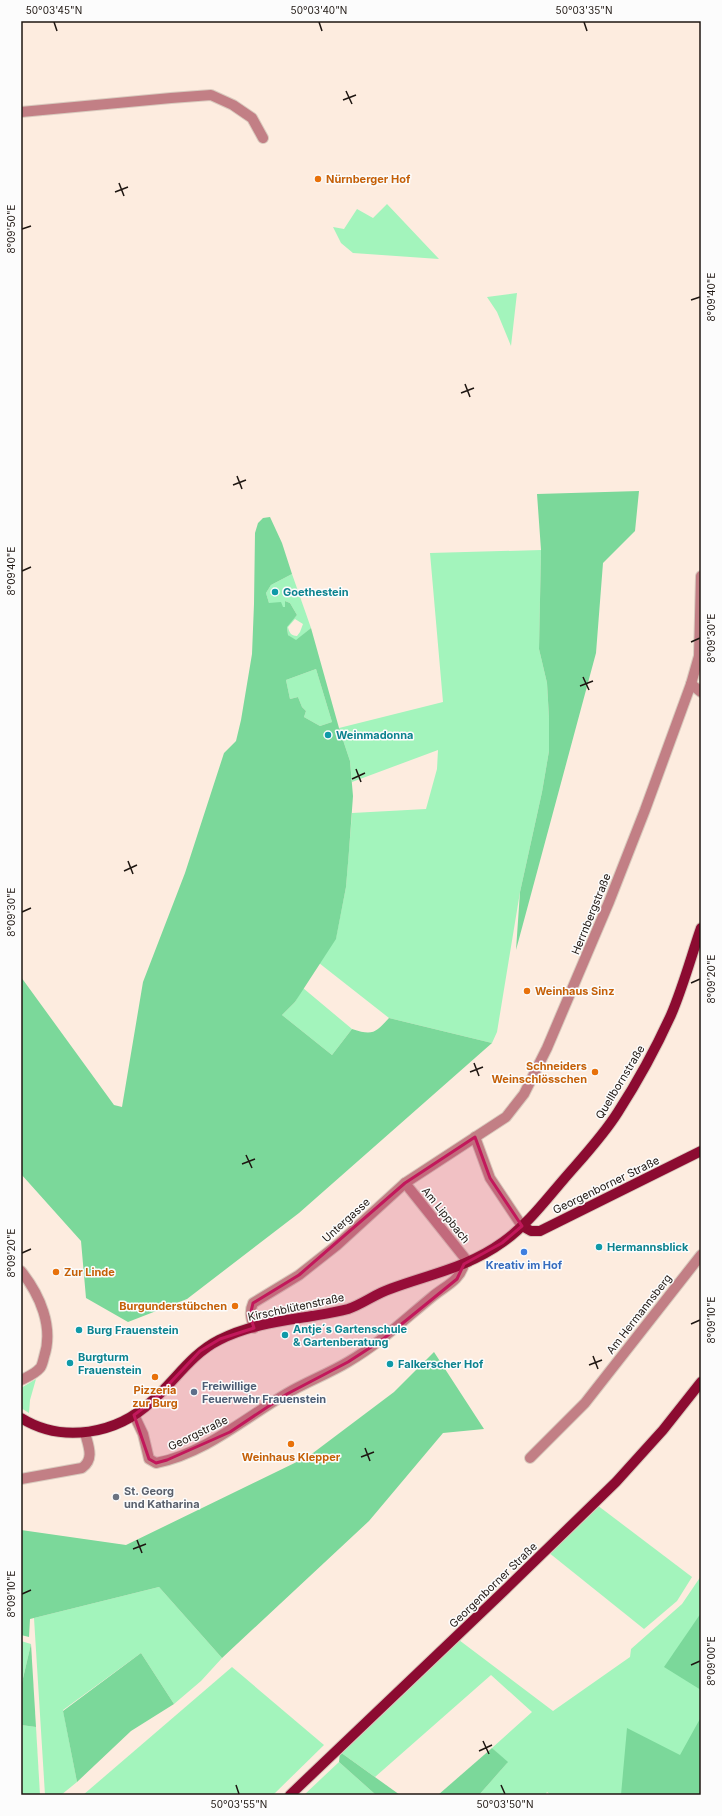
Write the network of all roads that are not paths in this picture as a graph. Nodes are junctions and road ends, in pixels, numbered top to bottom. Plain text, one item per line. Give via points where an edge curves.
1 (21, 112) edge
2 (262, 138) dead end
3 (701, 576) edge
4 (691, 684) junction
5 (701, 692) edge
6 (701, 928) edge
7 (475, 1137) junction
8 (701, 1151) edge
9 (405, 1183) junction
10 (522, 1226) junction
11 (701, 1255) edge
12 (466, 1263) junction
13 (21, 1271) edge
14 (254, 1328) junction
15 (21, 1380) edge
16 (701, 1382) edge
17 (134, 1415) junction
18 (21, 1418) edge
19 (85, 1433) junction
20 (530, 1458) dead end
21 (21, 1479) edge
22 (290, 1795) edge

1 - 2 street via 163,98 211,96 233,105 252,118
3 - 4 street, Herrnbergstraße via 699,656
4 - 5 street
4 - 7 street, Herrnbergstraße via 609,902 547,1048 524,1094 506,1117
6 - 10 main road, Quellbornstraße via 672,1013 626,1099 593,1146
7 - 9 street, Untergasse
7 - 10 street via 490,1178
8 - 10 main road, Georgenborner Straße via 540,1231 531,1231
9 - 12 street, Am Lippbach
9 - 14 street, Untergasse via 337,1245 304,1271 253,1303 250,1316
10 - 12 main road, Kirschblütenstraße via 502,1243
11 - 20 street, Am Hermannsberg via 585,1403
12 - 14 main road, Kirschblütenstraße via 380,1293 350,1308
12 - 17 street, Georgstraße via 457,1279 382,1340 348,1362 287,1394 230,1432 175,1458 156,1462 149,1459
13 - 15 street via 39,1297 48,1331 47,1348 40,1368
14 - 17 main road, Kirschblütenstraße via 226,1337 200,1352 154,1400
16 - 22 main road, Georgenborner Straße via 663,1430 616,1482
17 - 19 main road, Kirschblütenstraße via 107,1428
18 - 19 main road, Kirschblütenstraße via 47,1430
19 - 21 street via 90,1458 88,1464 82,1468

